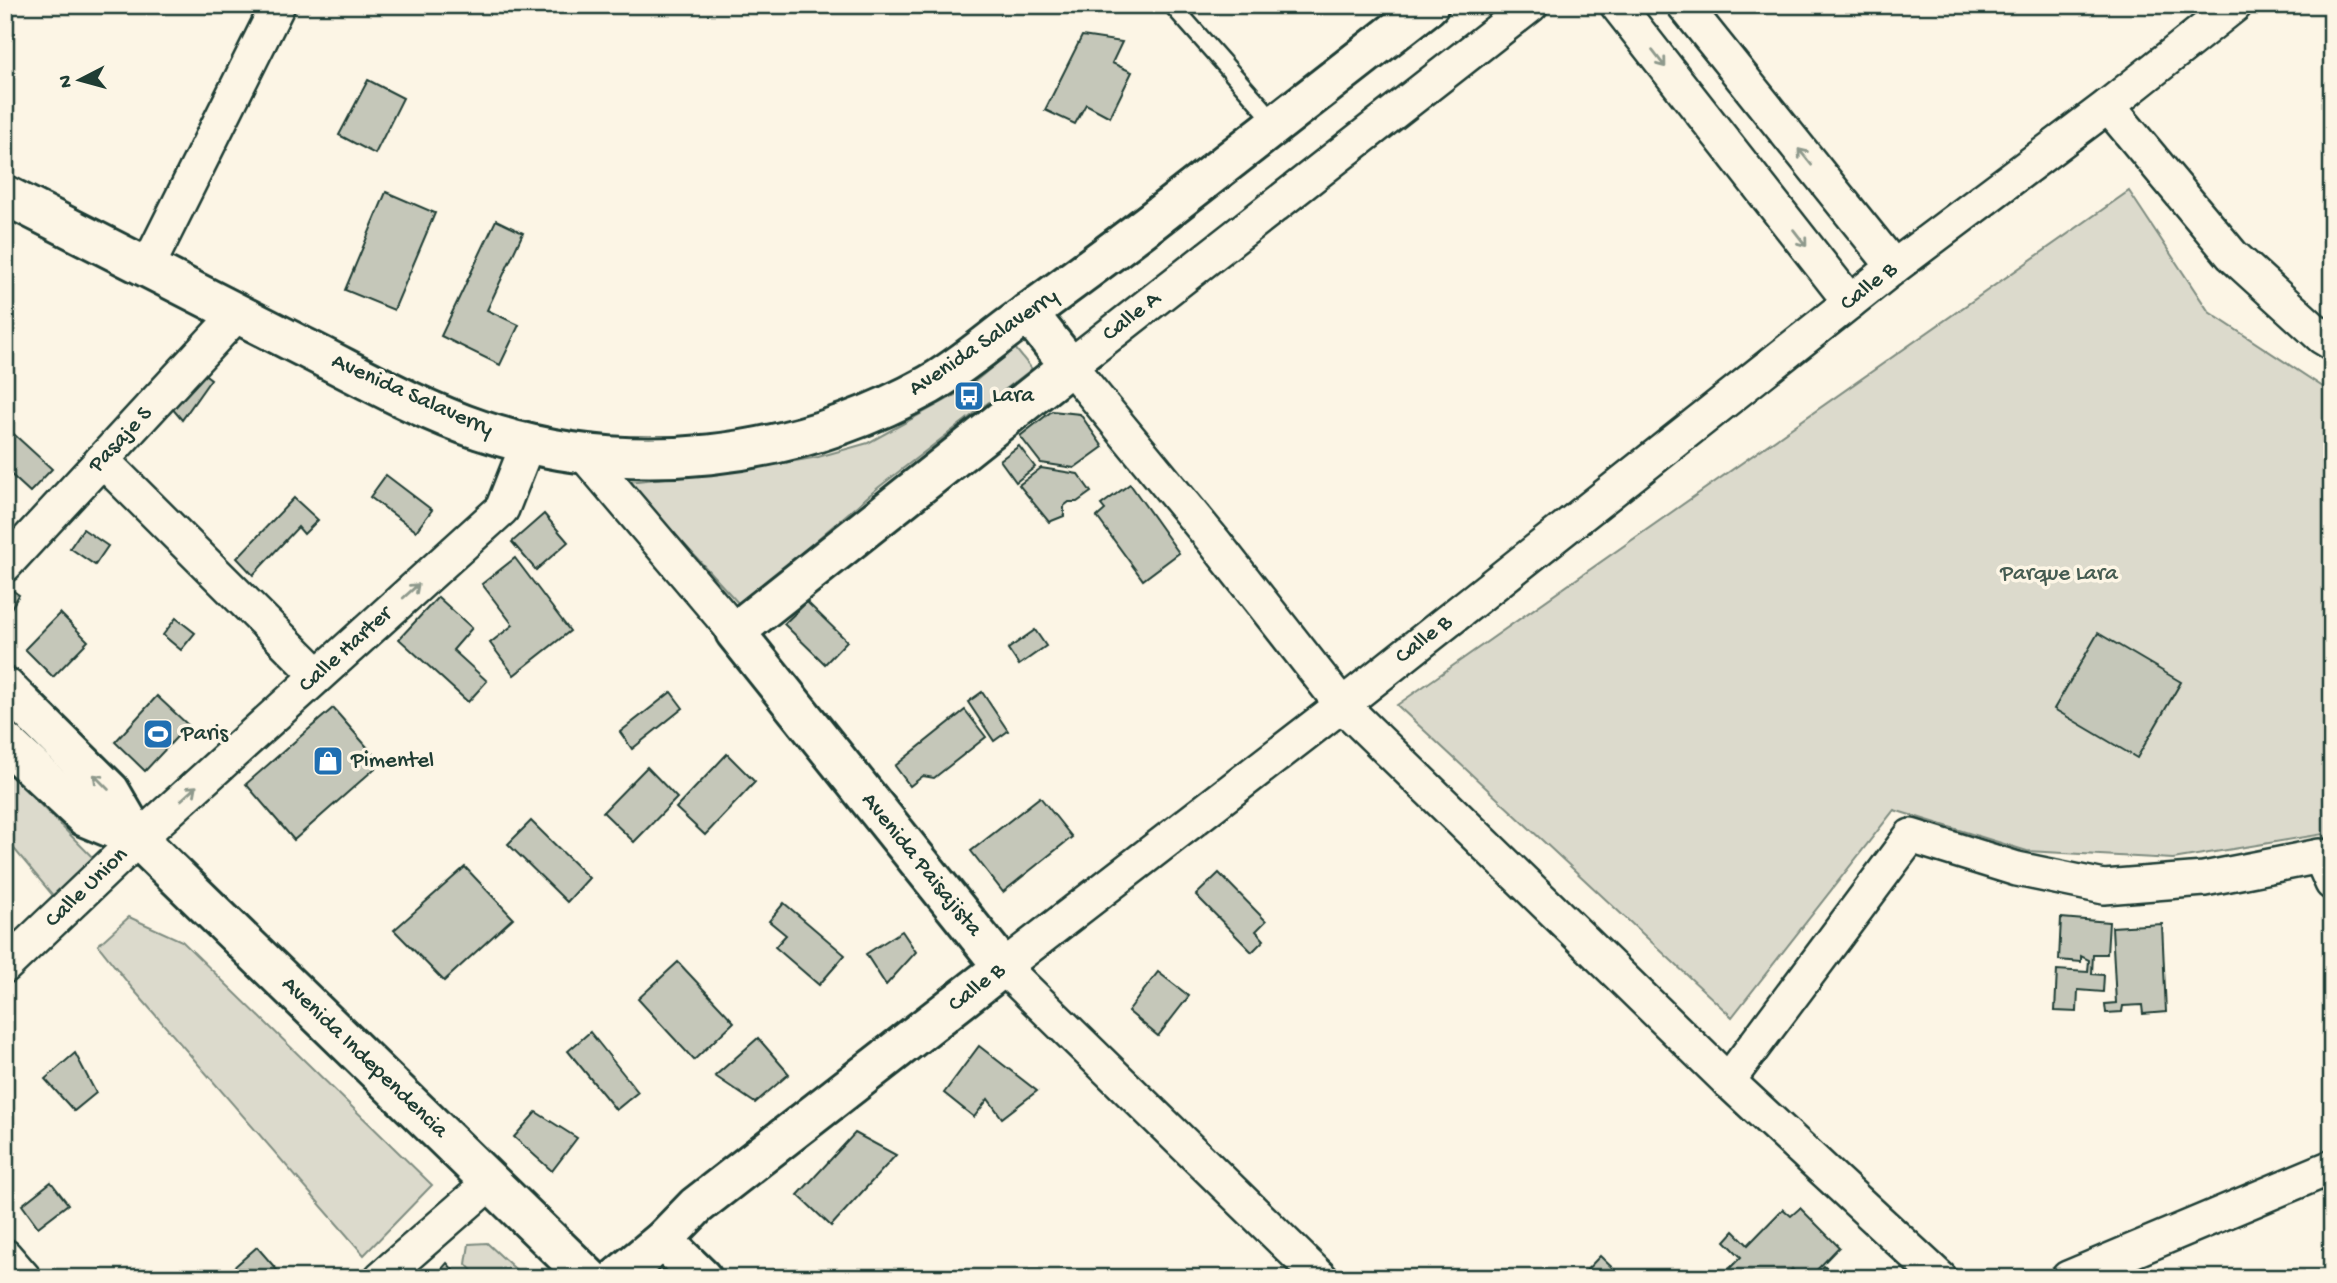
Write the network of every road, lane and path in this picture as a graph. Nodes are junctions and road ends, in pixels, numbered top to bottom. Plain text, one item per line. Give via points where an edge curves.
1 (278, 5) edge
2 (1172, 5) edge
3 (1429, 5) edge
4 (1531, 5) edge
5 (1617, 5) edge
6 (1684, 5) edge
7 (2235, 5) edge
8 (2108, 106) junction
9 (1276, 124) junction
10 (5, 195) edge
11 (1894, 267) junction
12 (147, 268) junction
13 (1850, 302) junction
14 (1028, 313) junction
15 (237, 314) junction
16 (2332, 342) edge
17 (1070, 366) junction
18 (528, 443) junction
19 (583, 453) junction
20 (102, 460) junction
21 (5, 565) edge
22 (735, 632) junction
23 (318, 675) junction
24 (5, 687) edge
25 (1342, 705) junction
26 (5, 742) edge
27 (138, 839) junction
28 (2332, 883) edge
29 (5, 966) edge
30 (1003, 967) junction
31 (1728, 1081) junction
32 (2332, 1167) edge
33 (491, 1182) junction
34 (663, 1240) junction
35 (5, 1256) edge
36 (24, 1278) edge
37 (381, 1278) edge
38 (589, 1278) edge
39 (617, 1278) edge
40 (702, 1278) edge
41 (1321, 1278) edge
42 (1940, 1278) edge
43 (2068, 1278) edge

1 - 12 street
2 - 9 lane
3 - 9 main road, Avenida Salaverry
4 - 17 street, Calle A
5 -> 13 street
11 -> 6 street
7 - 8 street, Calle B
8 - 11 street, Calle B
8 - 16 street via 2232,255
9 - 14 main road, Avenida Salaverry
10 - 12 main road, Avenida Salaverry
11 - 13 street, Calle B
12 - 15 main road, Avenida Salaverry
13 - 25 street, Calle B
14 - 17 main road
14 - 19 main road, Avenida Salaverry via 934,382 842,426 711,455 647,458
15 - 18 main road, Avenida Salaverry via 407,400
15 - 20 street, Pasaje S
17 - 22 main road, Calle A
17 - 25 street
18 - 19 main road, Avenida Salaverry
23 -> 18 street, Calle Harter via 502,509
19 - 22 street, Avenida Paisajista
20 - 21 street, Pasaje S
20 - 23 street
22 - 30 main road, Avenida Paisajista
27 -> 23 street, Calle Harter
27 -> 24 main road, Avenida Independencia via 110,791
25 - 30 street, Calle B
25 - 31 street
26 - 27 main road, Avenida Independencia via 85,817
27 - 29 street, Calle Union
27 - 33 main road, Avenida Independencia
28 - 31 street via 2320,856 2204,879 2104,887 2017,869 1911,836
30 - 34 main road, Calle B via 696,1206
30 - 41 street, Avenida Paisajista
31 - 42 street
32 - 43 street
33 - 37 street
33 - 38 main road, Avenida Independencia
34 - 39 main road, Calle B
34 - 40 main road
35 - 36 street

